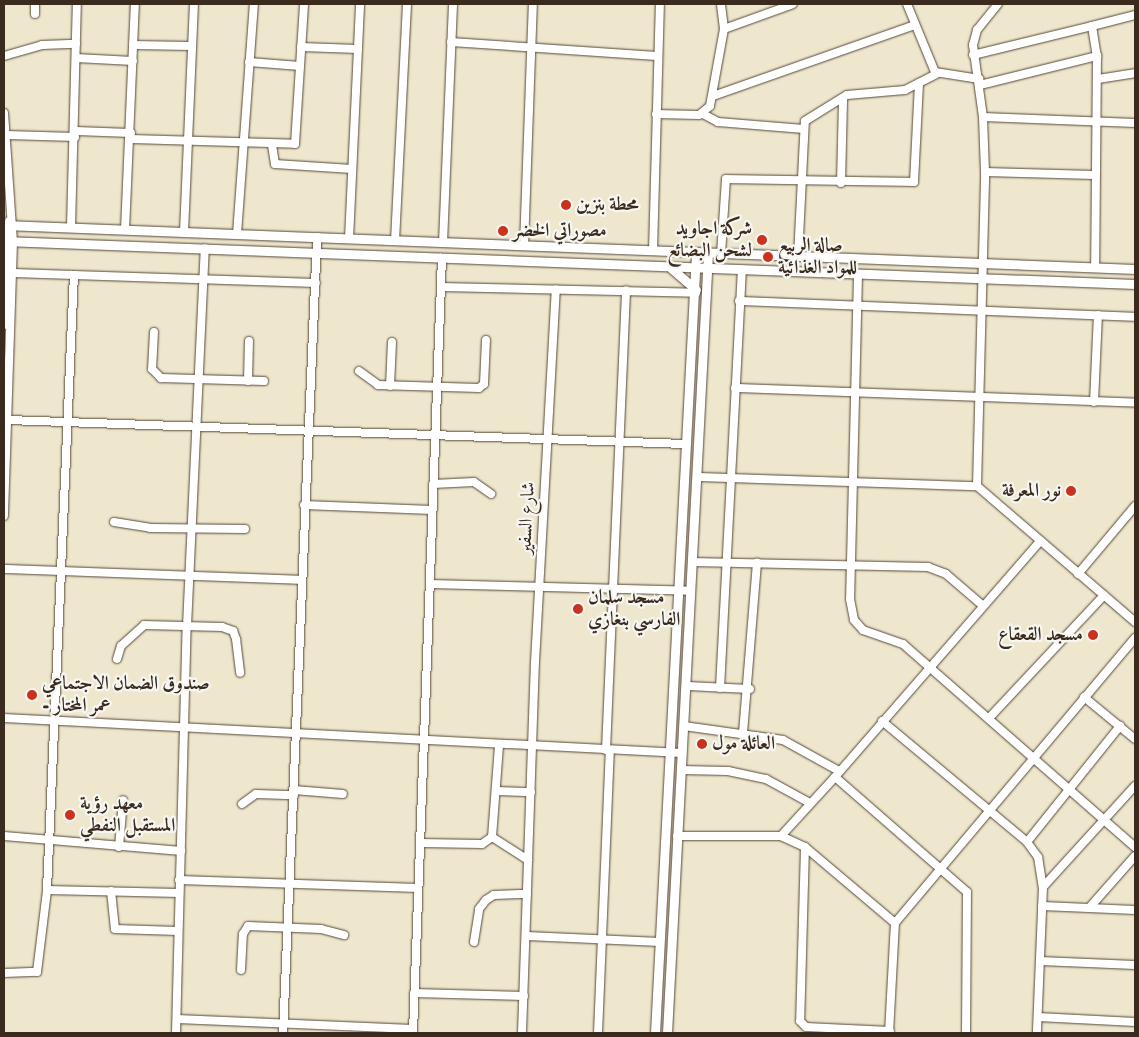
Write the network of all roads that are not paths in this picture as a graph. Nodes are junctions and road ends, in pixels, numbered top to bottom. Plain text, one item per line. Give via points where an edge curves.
1 (35, 4) edge
2 (77, 4) edge
3 (135, 4) edge
4 (194, 4) edge
5 (254, 4) edge
6 (304, 4) edge
7 (360, 4) edge
8 (406, 4) edge
9 (453, 4) edge
10 (533, 4) edge
11 (660, 4) edge
12 (721, 4) edge
13 (792, 4) edge
14 (907, 4) edge
15 (998, 4) edge
16 (35, 14) dead end
17 (1135, 15) edge
18 (915, 25) junction
19 (1092, 26) junction
20 (724, 29) junction
21 (451, 42) junction
22 (76, 44) junction
23 (133, 45) junction
24 (192, 46) junction
25 (532, 46) junction
26 (301, 47) junction
27 (358, 50) junction
28 (4, 56) edge
29 (658, 56) junction
30 (973, 56) junction
31 (1097, 56) junction
32 (76, 58) junction
33 (133, 61) junction
34 (249, 62) junction
35 (300, 66) junction
36 (1135, 73) edge
37 (936, 74) junction
38 (1098, 79) junction
39 (979, 82) junction
40 (920, 83) junction
41 (714, 96) junction
42 (843, 99) junction
43 (4, 113) edge
44 (656, 114) junction
45 (703, 114) junction
46 (984, 118) junction
47 (1094, 121) junction
48 (1135, 123) edge
49 (804, 129) junction
50 (76, 134) junction
51 (7, 135) junction
52 (131, 136) junction
53 (187, 141) junction
54 (241, 144) junction
55 (272, 145) junction
56 (352, 169) junction
57 (985, 172) junction
58 (1094, 176) junction
59 (801, 182) junction
60 (841, 183) junction
61 (8, 224) edge
62 (71, 227) junction
63 (125, 230) junction
64 (184, 232) junction
65 (236, 234) junction
66 (317, 237) junction
67 (349, 239) junction
68 (8, 241) edge
69 (395, 241) junction
70 (443, 243) junction
71 (524, 246) junction
72 (205, 248) junction
73 (653, 251) junction
74 (316, 253) junction
75 (696, 253) junction
76 (708, 253) junction
77 (721, 254) junction
78 (798, 257) junction
79 (442, 258) junction
80 (985, 264) junction
81 (1094, 267) junction
82 (671, 268) junction
83 (696, 269) junction
84 (707, 269) junction
85 (723, 269) junction
86 (1135, 269) edge
87 (742, 270) junction
88 (13, 273) junction
89 (74, 275) junction
90 (858, 275) junction
91 (202, 280) junction
92 (984, 280) junction
93 (316, 283) junction
94 (1135, 284) edge
95 (441, 286) junction
96 (706, 288) junction
97 (556, 290) junction
98 (626, 290) junction
99 (696, 292) junction
100 (739, 301) junction
101 (856, 306) junction
102 (983, 311) junction
103 (1098, 315) junction
104 (1135, 317) edge
105 (4, 325) edge
106 (154, 332) dead end
107 (486, 340) dead end
108 (249, 342) dead end
109 (392, 342) dead end
110 (358, 371) dead end
111 (248, 380) junction
112 (197, 381) junction
113 (264, 381) dead end
114 (390, 386) junction
115 (437, 387) junction
116 (690, 387) junction
117 (702, 388) junction
118 (735, 388) junction
119 (854, 393) junction
120 (981, 398) junction
121 (1094, 402) junction
122 (1135, 403) edge
123 (8, 420) junction
124 (67, 422) junction
125 (195, 427) junction
126 (307, 432) junction
127 (436, 435) junction
128 (547, 440) junction
129 (620, 443) junction
130 (686, 444) junction
131 (699, 477) junction
132 (732, 479) junction
133 (852, 483) junction
134 (433, 484) junction
135 (976, 486) junction
136 (491, 494) dead end
137 (304, 505) junction
138 (1135, 506) edge
139 (432, 510) junction
140 (4, 516) edge
141 (114, 522) dead end
142 (245, 529) dead end
143 (193, 530) junction
144 (1040, 541) junction
145 (692, 562) junction
146 (726, 562) junction
147 (757, 563) junction
148 (850, 564) junction
149 (4, 569) edge
150 (61, 571) junction
151 (1078, 574) junction
152 (191, 576) junction
153 (301, 580) junction
154 (430, 584) junction
155 (539, 586) junction
156 (615, 589) junction
157 (678, 591) junction
158 (690, 591) junction
159 (1104, 595) junction
160 (981, 604) junction
161 (1135, 622) edge
162 (187, 626) junction
163 (1135, 638) edge
164 (675, 655) junction
165 (688, 655) junction
166 (118, 659) dead end
167 (929, 666) junction
168 (240, 672) dead end
169 (687, 686) junction
170 (720, 688) junction
171 (750, 689) junction
172 (1084, 697) junction
173 (990, 717) junction
174 (4, 718) edge
175 (882, 720) junction
176 (58, 721) junction
177 (684, 726) junction
178 (1120, 726) junction
179 (184, 728) junction
180 (295, 731) junction
181 (743, 733) junction
182 (424, 738) junction
183 (1135, 740) edge
184 (499, 745) junction
185 (534, 747) junction
186 (608, 750) junction
187 (670, 752) junction
188 (682, 753) junction
189 (1035, 758) junction
190 (681, 770) junction
191 (837, 774) junction
192 (1135, 786) edge
193 (498, 791) junction
194 (1071, 791) junction
195 (294, 792) junction
196 (532, 792) junction
197 (343, 794) dead end
198 (123, 800) dead end
199 (810, 803) junction
200 (242, 804) dead end
201 (990, 812) junction
202 (1106, 821) junction
203 (4, 836) edge
204 (677, 836) junction
205 (781, 836) junction
206 (492, 837) junction
207 (50, 840) junction
208 (1027, 842) junction
209 (420, 843) junction
210 (119, 847) junction
211 (805, 847) junction
212 (1135, 847) edge
213 (181, 851) junction
214 (1135, 856) edge
215 (528, 860) junction
216 (942, 870) junction
217 (179, 880) junction
218 (290, 885) junction
219 (1043, 887) junction
220 (418, 888) junction
221 (47, 890) junction
222 (111, 891) junction
223 (179, 893) junction
224 (527, 894) junction
225 (1042, 906) junction
226 (1090, 908) junction
227 (1135, 910) edge
228 (895, 923) junction
229 (286, 927) junction
230 (178, 931) junction
231 (344, 935) dead end
232 (527, 936) junction
233 (604, 940) junction
234 (474, 942) dead end
235 (660, 942) junction
236 (1040, 961) junction
237 (1135, 965) edge
238 (241, 970) dead end
239 (4, 974) edge
240 (414, 993) junction
241 (524, 996) junction
242 (1038, 1017) junction
243 (177, 1019) junction
244 (1135, 1022) edge
245 (284, 1023) junction
246 (413, 1031) edge
247 (889, 1032) edge
248 (176, 1033) edge
249 (283, 1033) edge
250 (522, 1033) edge
251 (598, 1033) edge
252 (655, 1033) edge
253 (666, 1033) edge
254 (966, 1033) edge
255 (1037, 1033) edge

1 - 16 street
2 - 22 street
3 - 23 street
4 - 24 street
5 - 34 street
6 - 26 street
7 - 27 street
8 - 69 street
9 - 21 street
10 - 25 street
11 - 29 street
12 - 20 street
13 - 20 street
14 - 18 street
15 - 30 street via 977,30
17 - 19 street
18 - 37 street
18 - 41 street
19 - 30 street
19 - 31 street
20 - 41 street
21 - 25 street
21 - 70 street
22 - 28 street via 42,45
22 - 32 street
23 - 24 street
23 - 33 street
24 - 53 street
25 - 29 street
25 - 71 street
26 - 27 street
26 - 35 street
27 - 56 street
29 - 44 street
30 - 39 street
31 - 38 street
31 - 39 street
32 - 33 street
32 - 50 street
33 - 52 street
34 - 35 street
34 - 54 street
35 - 55 street via 296,142
36 - 38 street
37 - 39 street
37 - 40 street
38 - 47 street
39 - 46 street
40 - 42 street via 905,90 850,94
40 - 60 street via 914,182
41 - 45 street
42 - 49 street via 808,118
42 - 60 street
43 - 51 street
44 - 45 street
44 - 73 street
45 - 49 street via 718,122
46 - 47 street
46 - 57 street
47 - 48 street
47 - 58 street
49 - 59 street
50 - 51 street
50 - 52 street
50 - 62 street
51 - 61 street
52 - 53 street
52 - 63 street
53 - 54 street
53 - 64 street
54 - 55 street
54 - 65 street
55 - 56 street via 275,164
56 - 67 street
57 - 58 street
57 - 80 street
58 - 81 street
59 - 60 street
59 - 77 street via 726,179
59 - 78 street
61 - 62 main road
61 - 68 street
62 - 63 main road
63 - 64 main road
64 - 65 main road
65 - 66 main road
66 - 67 main road
66 - 74 street
67 - 69 main road
68 - 72 main road
68 - 88 street
68 - 105 street
69 - 70 main road
70 - 71 main road
71 - 73 main road
72 - 74 main road
72 - 91 street
73 - 75 main road
74 - 79 main road
74 - 93 street
75 - 76 main road
75 - 83 main road
76 - 77 main road
76 - 84 main road
77 - 78 main road
78 - 80 main road
79 - 82 main road
79 - 95 street
80 - 81 main road
80 - 92 street
81 - 86 main road
82 - 83 main road
82 - 99 main road
83 - 84 main road
83 - 99 main road
84 - 85 main road
84 - 96 main road
85 - 87 main road
85 - 96 main road
87 - 90 main road
87 - 100 street
88 - 89 street
88 - 123 street
89 - 91 street
89 - 124 street
90 - 92 main road
90 - 101 street
91 - 93 street
91 - 112 street
92 - 94 main road
92 - 102 street
93 - 126 street
95 - 97 street
95 - 115 street
96 - 117 main road
97 - 98 street
97 - 128 street, شارع السفير
98 - 99 street
98 - 129 street
99 - 116 main road
100 - 101 street
100 - 118 street
101 - 102 street
101 - 119 street
102 - 103 street
102 - 120 street
103 - 104 street
103 - 121 street
106 - 112 street via 154,373 161,378
107 - 115 street via 482,387
108 - 111 street
109 - 114 street
110 - 114 street via 378,385
111 - 112 street
111 - 113 street
112 - 125 street
114 - 115 street
115 - 127 street
116 - 117 main road
116 - 130 main road
117 - 131 main road
118 - 119 street
118 - 132 street
119 - 120 street
119 - 133 street
120 - 121 street
120 - 135 street
121 - 122 street
123 - 124 street
123 - 140 street
124 - 125 street
124 - 150 street
125 - 126 street
125 - 143 street
126 - 127 street
126 - 137 street
127 - 128 street
127 - 134 street
128 - 129 street
128 - 155 street, شارع السفير
129 - 130 street
129 - 156 street
130 - 157 main road
131 - 132 street
131 - 145 main road
132 - 133 street
132 - 146 street
133 - 135 street
133 - 148 street
134 - 136 street via 474,482
134 - 139 street
135 - 144 street
137 - 139 street
137 - 153 street
138 - 151 street
139 - 154 street
141 - 143 street
142 - 143 street
143 - 152 street
144 - 151 street
144 - 160 street
145 - 146 street
145 - 158 main road
146 - 147 street
146 - 170 street
147 - 148 street
147 - 171 street
148 - 160 street via 937,570
148 - 167 street via 850,599 858,626 896,640
149 - 150 street
150 - 152 street
150 - 176 street
151 - 159 street
152 - 153 street
152 - 162 street
153 - 180 street
154 - 155 street
154 - 182 street
155 - 156 street
155 - 185 street, شارع السفير
156 - 157 street
156 - 186 street
157 - 158 street
157 - 164 main road
158 - 165 main road
159 - 161 street
159 - 173 street
160 - 167 street
162 - 166 street via 144,625 122,646
162 - 168 street via 233,631
162 - 179 street
163 - 172 street
164 - 165 main road
164 - 187 main road
165 - 169 main road
167 - 173 street
167 - 175 street
169 - 170 street
169 - 177 main road
170 - 171 street
171 - 181 street
172 - 178 street
172 - 189 street
173 - 189 street
174 - 176 street
175 - 191 street
175 - 201 street
176 - 179 street
176 - 207 street
177 - 181 street
177 - 188 main road
178 - 183 street
178 - 194 street
179 - 180 street
179 - 213 street
180 - 182 street
180 - 195 street
181 - 191 street via 783,740
182 - 184 street
182 - 209 street
184 - 185 street
184 - 193 street
185 - 186 street
185 - 196 street, شارع السفير
186 - 187 street
186 - 233 street
187 - 188 street
187 - 235 main road
188 - 190 main road
189 - 194 street
189 - 201 street
190 - 199 street via 728,771 766,779
190 - 204 main road
191 - 199 street
191 - 216 street
192 - 202 street
193 - 196 street
193 - 206 street
194 - 202 street
194 - 208 street
195 - 197 street
195 - 200 street via 256,794
195 - 218 street
196 - 215 street, شارع السفير
198 - 210 street
199 - 205 street
201 - 208 street
201 - 216 street
202 - 212 street
202 - 219 street
203 - 207 street
204 - 205 street
204 - 253 main road
205 - 211 street
206 - 209 street via 482,844
206 - 215 street
207 - 210 street
207 - 221 street
208 - 219 street via 1039,860
209 - 220 street
210 - 213 street
211 - 228 street
211 - 247 street via 800,1021 806,1027
213 - 217 street
214 - 226 street
215 - 224 street, شارع السفير
216 - 228 street
216 - 254 street via 968,896
217 - 218 street
217 - 223 street
218 - 220 street
218 - 229 street
219 - 225 street
220 - 240 street
221 - 222 street
221 - 239 street via 37,972
222 - 223 street
222 - 230 street via 115,929
223 - 230 street
224 - 232 street, شارع السفير
224 - 234 street via 494,895 486,900 479,909
225 - 226 street
225 - 236 street
226 - 227 street
228 - 247 street
229 - 231 street
229 - 238 street via 245,928
229 - 245 street
230 - 243 street
232 - 233 street
232 - 241 street, شارع السفير
233 - 235 street
233 - 251 street
235 - 252 main road
236 - 237 street
236 - 242 street
240 - 241 street
240 - 246 street
241 - 250 street, شارع السفير
242 - 244 street
242 - 255 street
243 - 245 street
243 - 248 street
245 - 246 street
245 - 249 street

